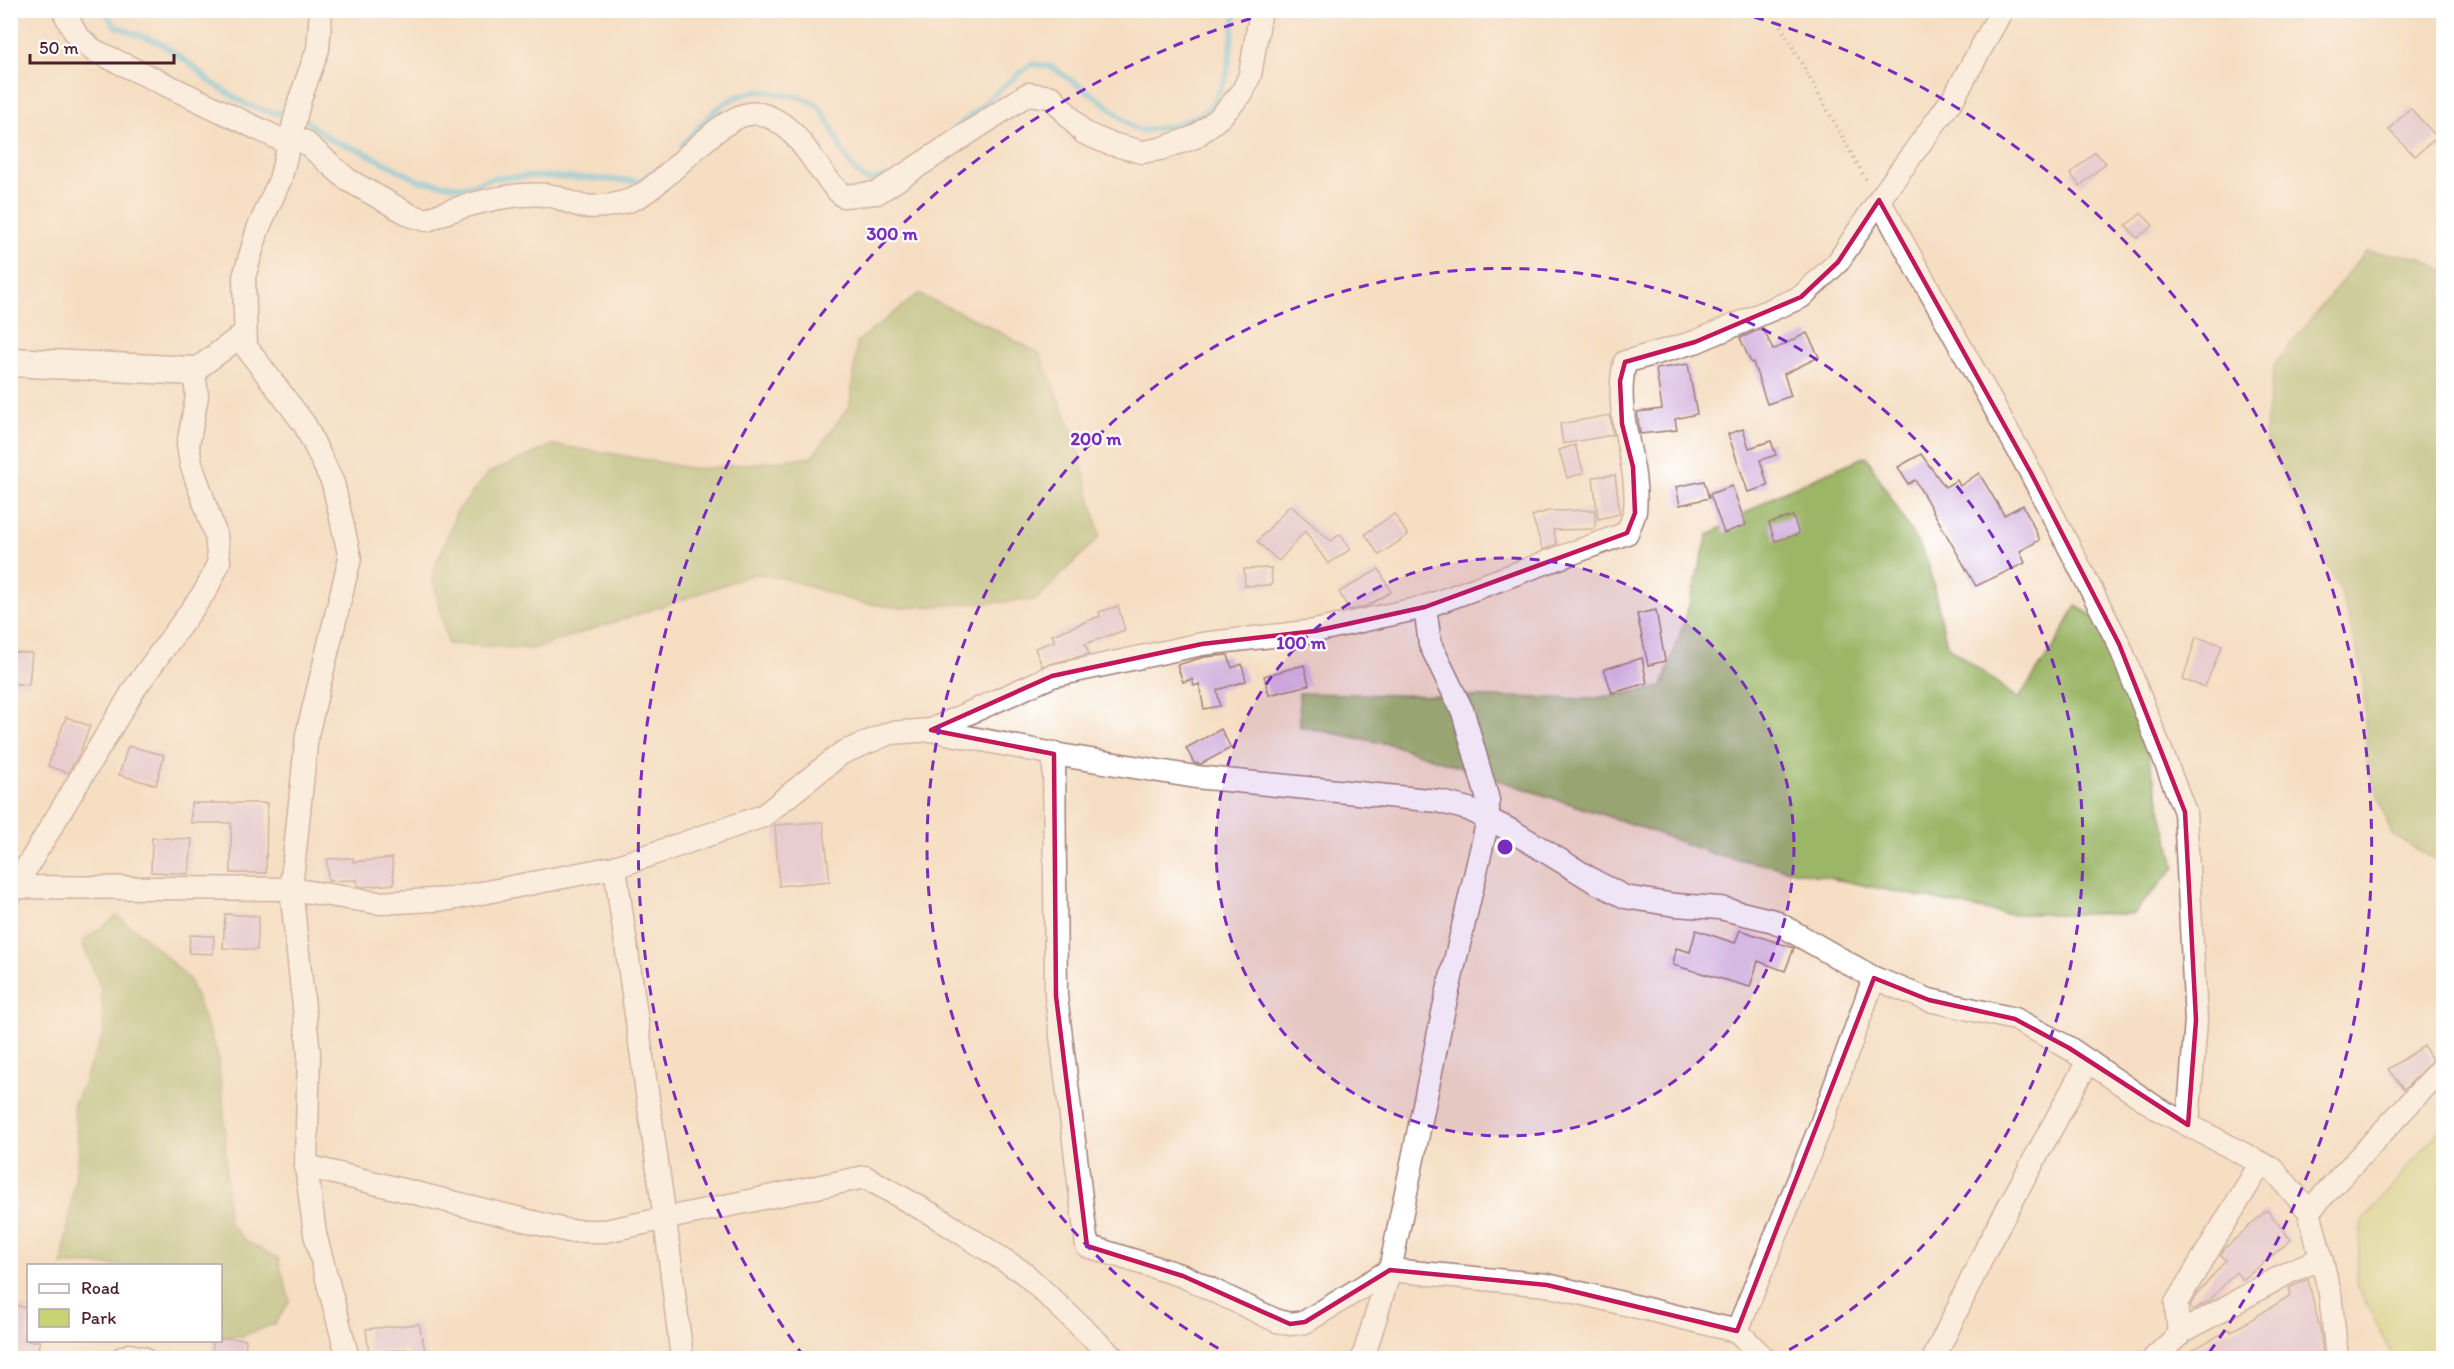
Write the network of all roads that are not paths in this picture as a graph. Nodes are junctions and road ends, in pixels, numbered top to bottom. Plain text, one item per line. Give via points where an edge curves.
1 (63, 10) edge
2 (321, 10) edge
3 (1261, 10) edge
4 (2002, 10) edge
5 (288, 143) junction
6 (1879, 200) junction
7 (245, 333) junction
8 (10, 362) edge
9 (194, 371) junction
10 (1425, 607) junction
11 (932, 730) junction
12 (1054, 754) junction
13 (1488, 820) junction
14 (615, 867) junction
15 (291, 889) junction
16 (12, 891) edge
17 (1874, 978) junction
18 (2088, 1061) junction
19 (2444, 1066) edge
20 (2187, 1125) junction
21 (2261, 1163) junction
22 (306, 1166) junction
23 (2309, 1211) junction
24 (665, 1219) junction
25 (2321, 1259) junction
26 (1390, 1270) junction
27 (1737, 1331) junction
28 (2179, 1335) junction
29 (122, 1359) edge
30 (142, 1359) edge
31 (348, 1359) edge
32 (682, 1359) edge
33 (1113, 1359) edge
34 (1363, 1359) edge
35 (1764, 1359) edge
36 (1934, 1359) edge
37 (2154, 1359) edge
38 (2337, 1359) edge

1 - 5 street via 77,36 93,50
2 - 5 street via 318,49
3 - 5 street via 1250,75 1242,93 1195,137 1142,152 1084,133 1052,97 1028,94 878,193 858,196 843,196 791,129 760,114 746,114 730,121 671,173 633,199 607,206 582,206 548,195 521,196 485,201 427,220 412,216 348,180 304,141
4 - 6 street via 1954,98
5 - 7 street via 280,180 258,229 244,277
6 - 10 street via 1838,262 1801,297 1695,342 1625,362 1620,381 1623,424 1633,467 1635,513 1627,533
6 - 20 street via 2026,464 2119,644 2185,812 2196,1020
7 - 9 street
7 - 15 street via 246,347 305,425 333,483 350,558 307,735
8 - 9 street
9 - 16 street via 197,396 188,444 190,464 216,536 219,562 206,590 135,688
10 - 11 street via 1315,631 1202,644 1052,676
10 - 13 street via 1430,644 1463,712 1488,800
11 - 12 street
11 - 14 street via 890,734 842,753 763,816
12 - 13 street via 1196,777 1438,801 1468,809
12 - 26 street via 1056,996 1087,1246 1183,1276 1290,1324 1305,1322
13 - 17 street via 1625,897 1720,908 1774,921
13 - 26 street
14 - 15 street via 451,899 378,903
14 - 24 street
15 - 16 street
15 - 22 street via 309,1053
17 - 18 street via 1929,1000 2015,1019
17 - 27 street via 1819,1130
18 - 20 street
18 - 36 street via 1989,1243
19 - 23 street
20 - 21 street
21 - 23 street via 2274,1170
21 - 28 street via 2176,1303
22 - 24 street via 569,1231 605,1231
22 - 31 street via 315,1234
23 - 25 street
24 - 32 street
24 - 33 street via 865,1177 1024,1273
25 - 28 street via 2291,1271
25 - 38 street via 2330,1293
26 - 27 street via 1547,1285
26 - 34 street
27 - 35 street
28 - 37 street
29 - 30 street via 129,1355

